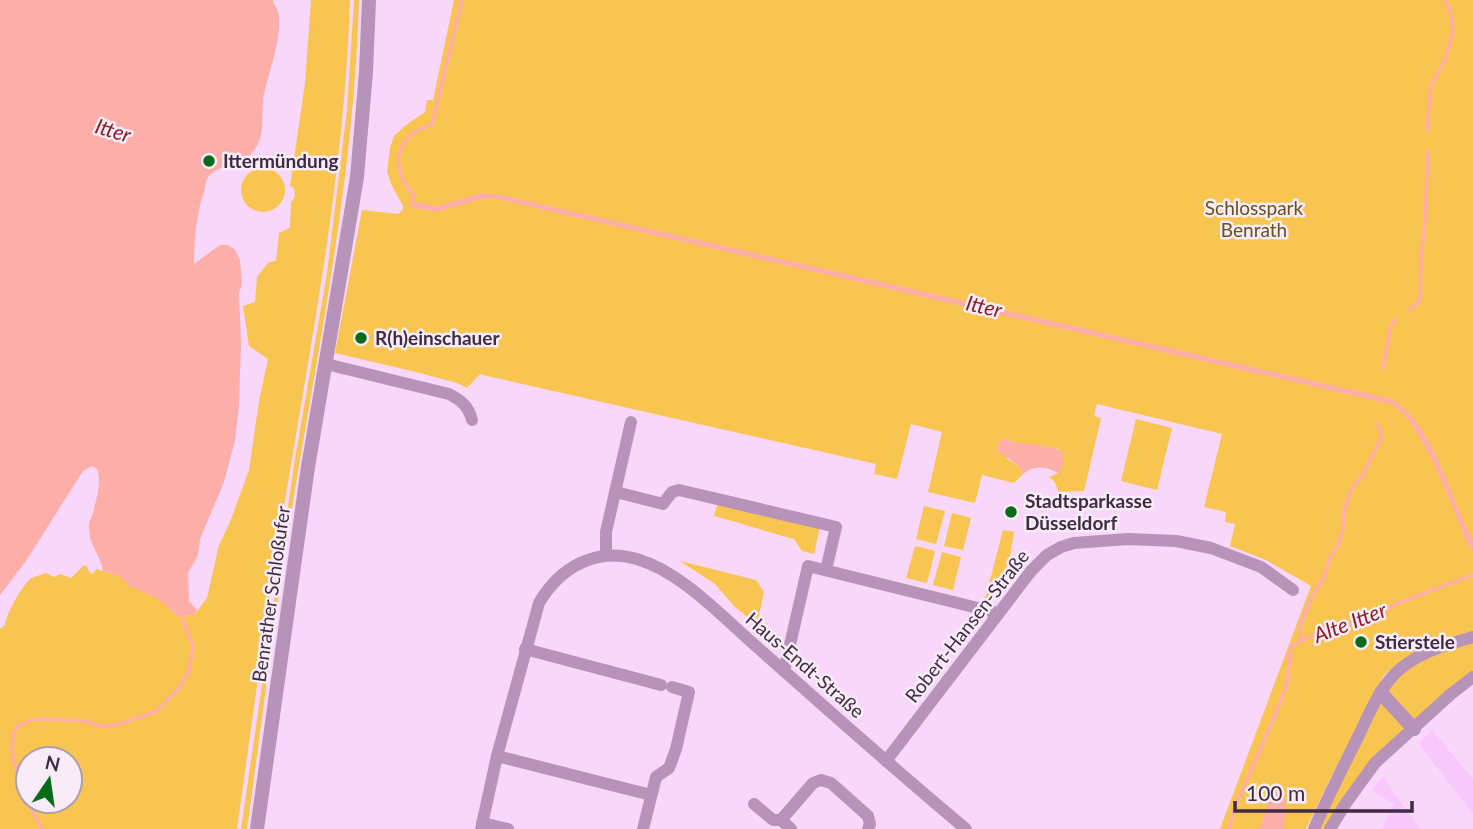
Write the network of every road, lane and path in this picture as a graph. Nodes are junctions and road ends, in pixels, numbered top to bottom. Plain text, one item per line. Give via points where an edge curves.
1 (369, 0) edge
2 (326, 364) junction
3 (472, 420) dead end
4 (631, 422) dead end
5 (616, 492) junction
6 (606, 555) junction
7 (826, 570) junction
8 (1293, 590) dead end
9 (998, 613) junction
10 (1473, 637) edge
11 (525, 649) junction
12 (784, 671) junction
13 (1473, 677) edge
14 (1381, 693) junction
15 (1414, 729) junction
16 (497, 756) junction
17 (886, 761) junction
18 (652, 794) junction
19 (754, 804) dead end
20 (786, 825) edge
21 (481, 826) edge
22 (957, 826) edge
23 (257, 829) edge
24 (508, 829) edge
25 (643, 829) edge
26 (868, 829) edge
27 (1314, 829) edge
28 (1330, 829) edge

1 - 2 street, Benrather Schloßufer via 357,177
2 - 3 street via 449,394 465,405
2 - 23 street, Benrather Schloßufer
4 - 5 street
5 - 6 street via 606,532
5 - 7 street via 663,504 679,490 836,527
6 - 11 street, Haus-Endt-Straße via 570,568 548,589
6 - 12 street, Haus-Endt-Straße via 640,560 680,579
7 - 9 street
7 - 12 street via 808,566
8 - 9 street, Robert-Hansen-Straße via 1261,567 1211,548 1128,538 1074,543 1047,555
9 - 17 street, Robert-Hansen-Straße
10 - 14 street via 1412,660
11 - 16 street, Haus-Endt-Straße
11 - 18 street via 689,692 676,749 669,768 656,777
12 - 17 street, Haus-Endt-Straße
13 - 15 street
14 - 15 street
14 - 27 street
15 - 28 street via 1375,764
16 - 18 street
16 - 21 street, Haus-Endt-Straße
17 - 22 street, Haus-Endt-Straße
18 - 25 street
19 - 20 street
20 - 26 street via 813,783 821,780 831,783 868,816
21 - 24 street, Haus-Endt-Straße

